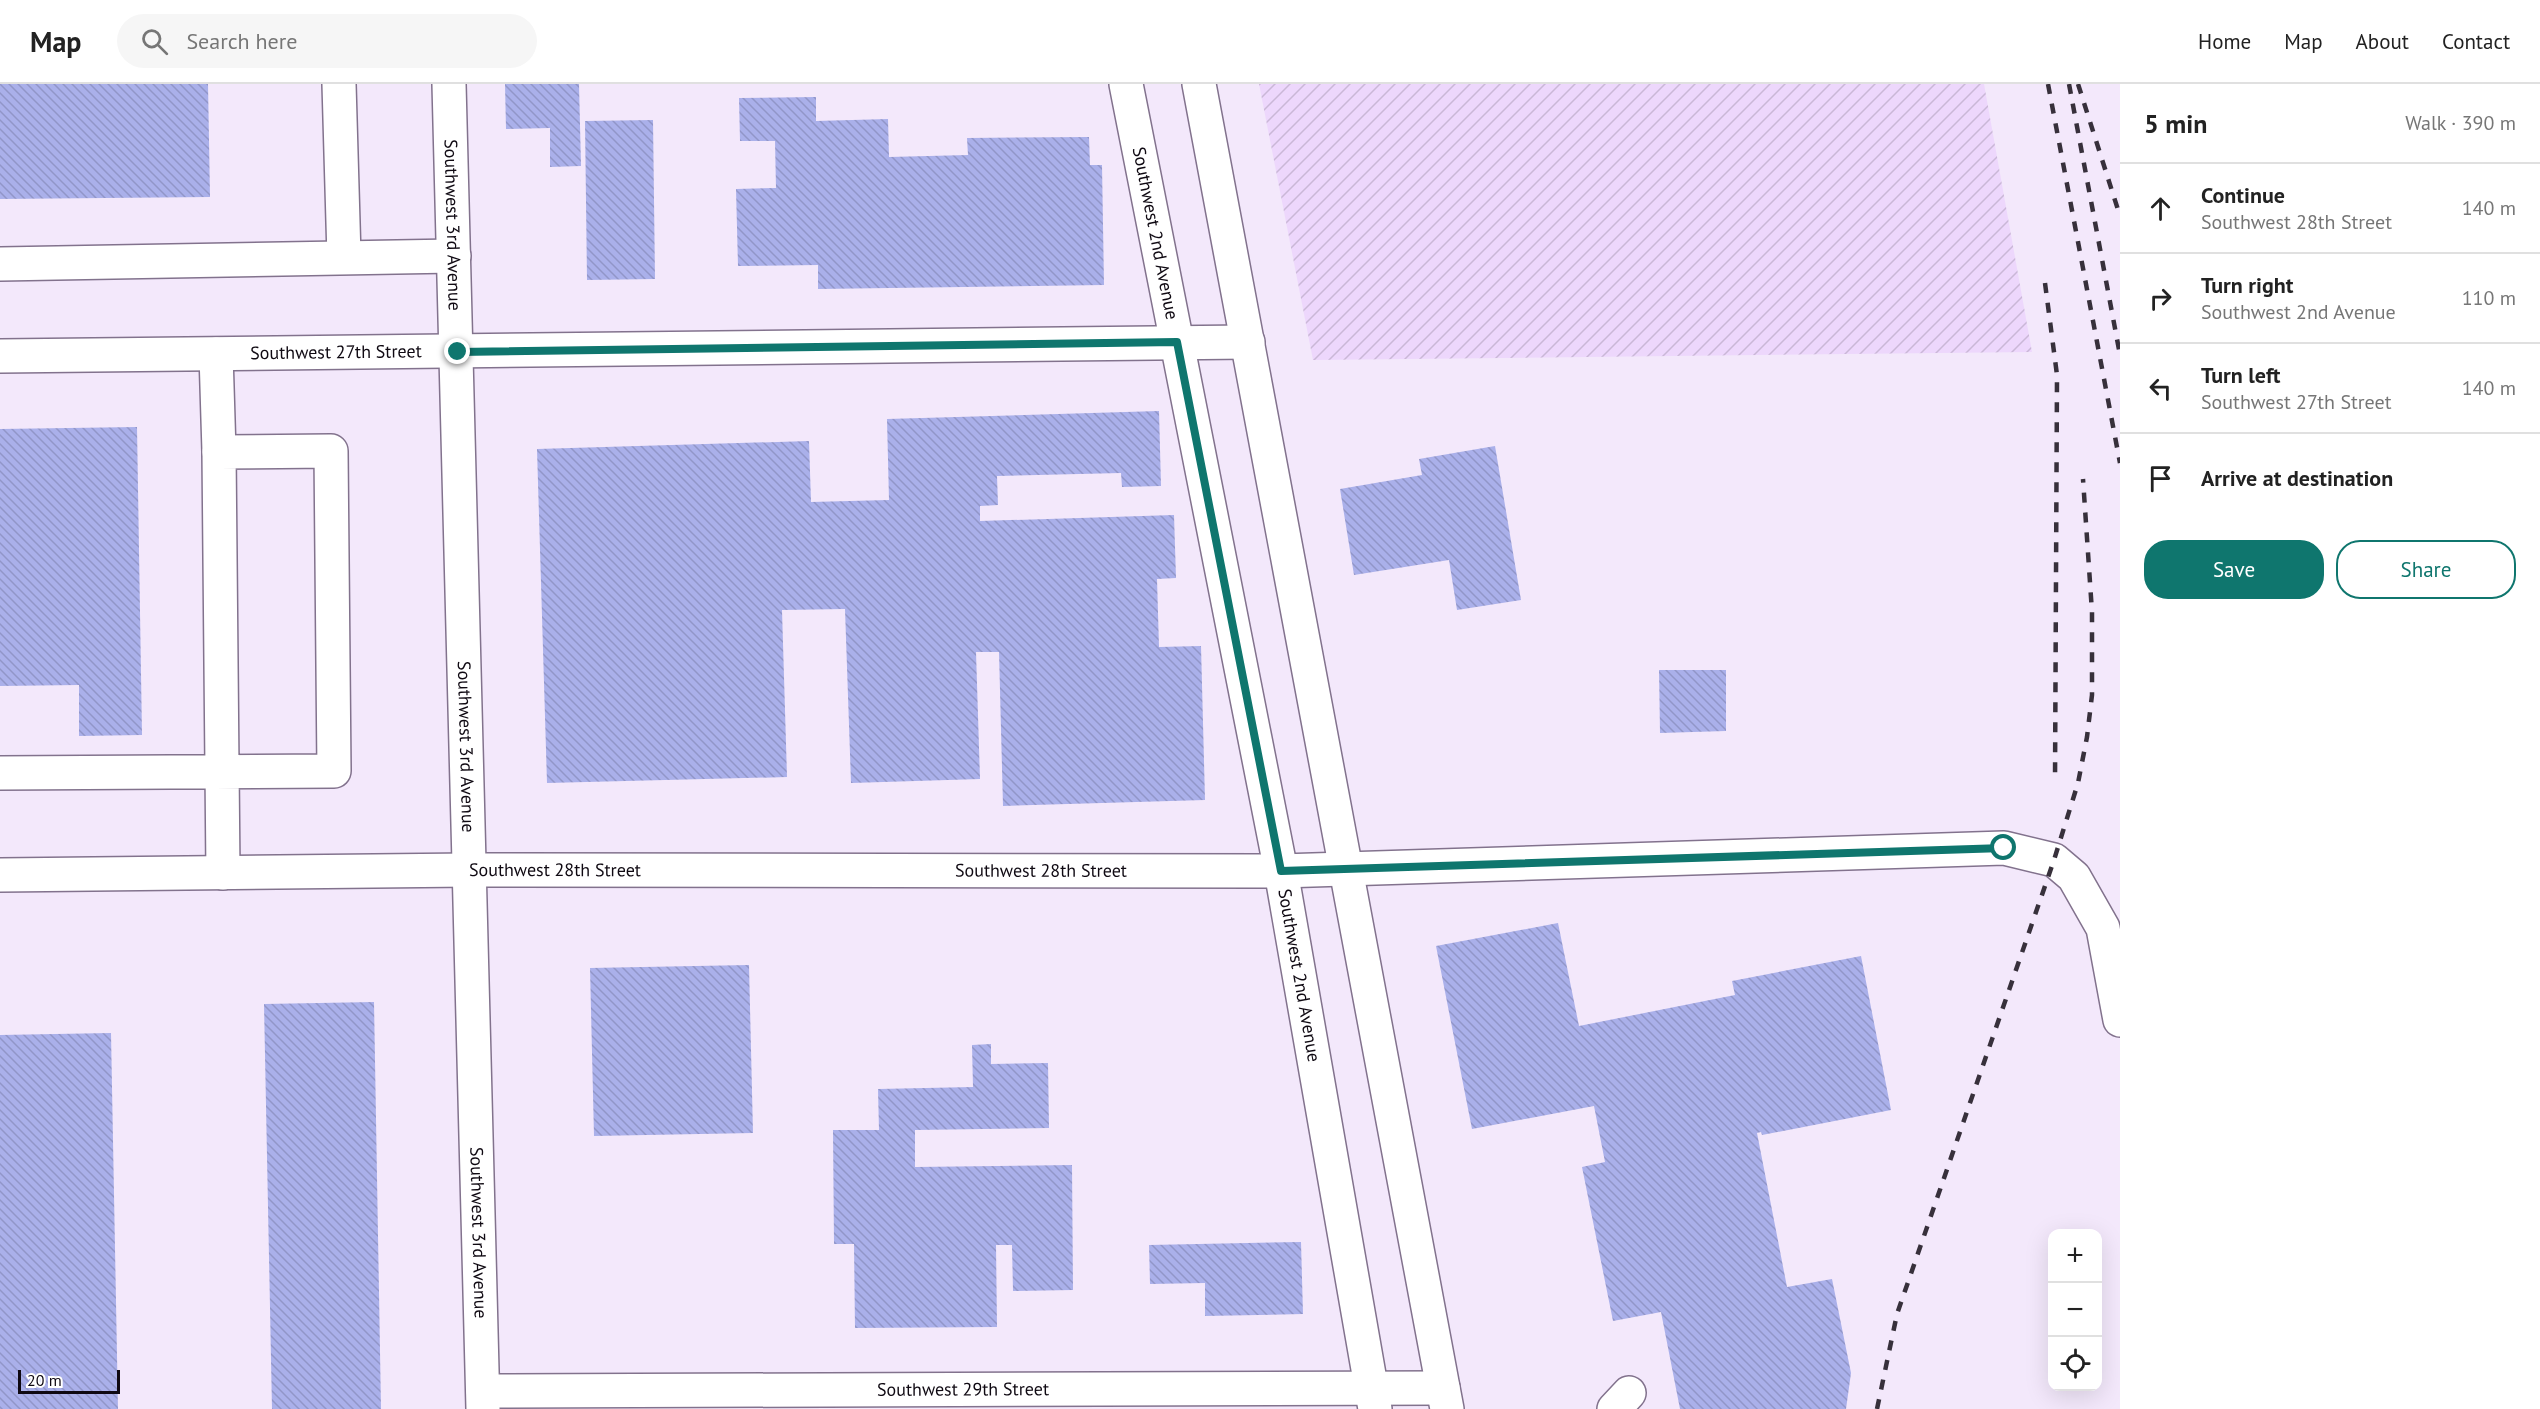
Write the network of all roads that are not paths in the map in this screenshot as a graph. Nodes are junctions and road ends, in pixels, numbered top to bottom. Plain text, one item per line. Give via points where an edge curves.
1 (339, 84) edge
2 (449, 84) edge
3 (1126, 84) edge
4 (1199, 84) edge
5 (454, 256) junction
6 (344, 257) junction
7 (0, 264) edge
8 (1177, 342) junction
9 (1248, 342) junction
10 (458, 352) junction
11 (216, 354) junction
12 (0, 356) edge
13 (219, 452) junction
14 (222, 770) junction
15 (0, 773) edge
16 (1344, 869) junction
17 (470, 870) junction
18 (1281, 871) junction
19 (223, 873) junction
20 (0, 875) edge
21 (2120, 1020) edge
22 (1445, 1398) edge
23 (1373, 1399) edge
24 (483, 1400) edge

1 - 6 street
2 - 5 street, Southwest 3rd Avenue
3 - 8 street, Southwest 2nd Avenue
4 - 9 street
5 - 6 street
5 - 10 street, Southwest 3rd Avenue
6 - 7 street
8 - 9 street, Southwest 27th Street
8 - 10 street, Southwest 27th Street
8 - 18 street, Southwest 2nd Avenue
9 - 16 street
10 - 11 street, Southwest 27th Street
10 - 17 street, Southwest 3rd Avenue
11 - 12 street, Southwest 27th Street
11 - 13 street
13 - 14 street
13 - 14 street via 331,451 334,771
14 - 15 street
14 - 19 street
16 - 18 street, Southwest 28th Street
16 - 21 street, Southwest 28th Street via 2004,848 2054,860 2074,877 2103,928
16 - 22 street
17 - 18 street, Southwest 28th Street
17 - 19 street, Southwest 28th Street
17 - 24 street, Southwest 3rd Avenue
18 - 23 street, Southwest 2nd Avenue
19 - 20 street, Southwest 28th Street
22 - 23 street, Southwest 29th Street
23 - 24 street, Southwest 29th Street

